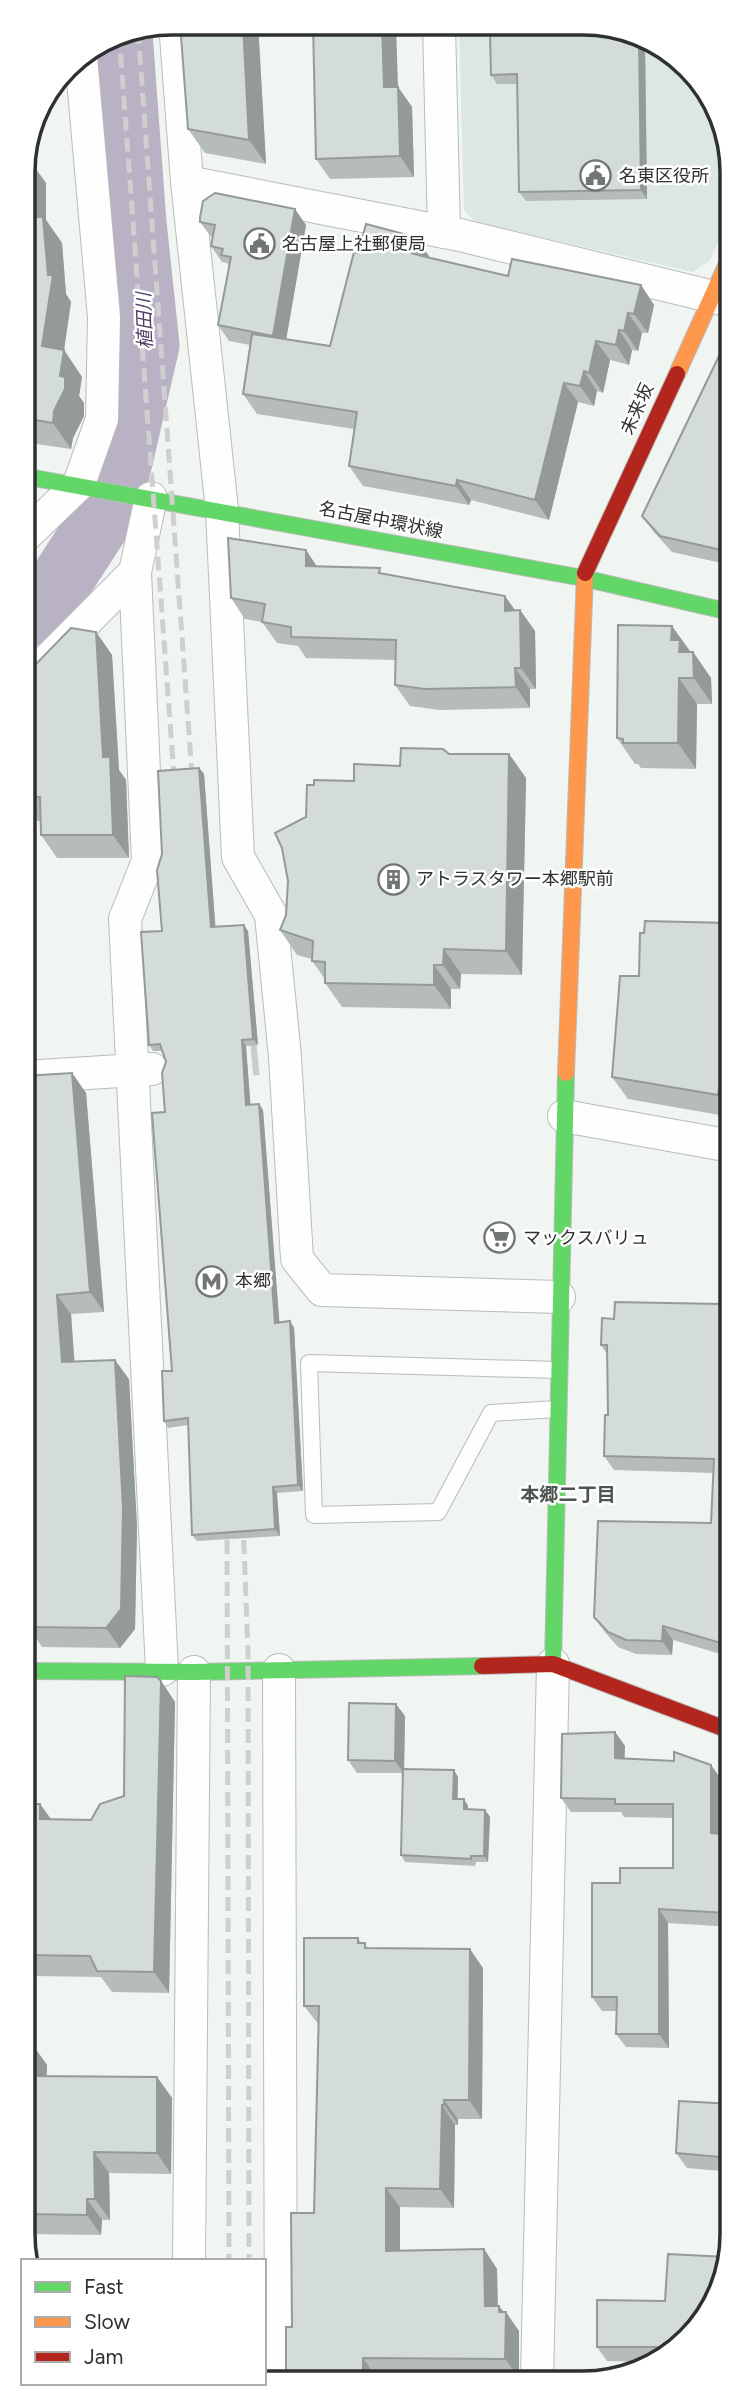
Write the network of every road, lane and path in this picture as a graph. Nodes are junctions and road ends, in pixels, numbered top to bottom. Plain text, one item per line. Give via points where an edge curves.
1 (176, 35) edge
2 (439, 35) edge
3 (82, 69) edge
4 (187, 182) junction
5 (444, 232) junction
6 (719, 299) edge
7 (35, 478) edge
8 (89, 486) junction
9 (143, 496) junction
10 (222, 510) junction
11 (35, 529) edge
12 (135, 572) junction
13 (583, 578) junction
14 (720, 610) edge
15 (35, 673) edge
16 (143, 1070) junction
17 (35, 1076) edge
18 (564, 1116) junction
19 (720, 1144) edge
20 (559, 1297) junction
21 (558, 1370) junction
22 (557, 1409) junction
23 (553, 1664) junction
24 (163, 1670) junction
25 (279, 1670) junction
26 (35, 1671) edge
27 (194, 1672) junction
28 (720, 1727) edge
29 (189, 2259) edge
30 (281, 2371) edge
31 (537, 2371) edge

1 - 4 street
2 - 5 street
3 - 8 street via 104,317 102,419
4 - 5 street
4 - 10 street
5 - 6 street
6 - 13 street, 未来坂
7 - 8 street, 名古屋中環状線
8 - 9 street, 名古屋中環状線
8 - 11 street
9 - 10 street, 名古屋中環状線
9 - 12 street
10 - 13 street, 名古屋中環状線
10 - 20 street via 238,857 271,915 272,1058 297,1259 322,1290
12 - 15 street
12 - 16 street via 148,861 125,919
13 - 14 street, 名古屋中環状線
13 - 18 street
16 - 17 street
16 - 24 street
18 - 19 street
18 - 20 street
20 - 21 street
21 - 22 street
21 - 22 lane via 309,1363 314,1515 438,1512 491,1413
22 - 23 street
23 - 25 street
23 - 28 street
23 - 31 street
24 - 26 street
24 - 27 street
25 - 27 street
25 - 30 street
27 - 29 street

